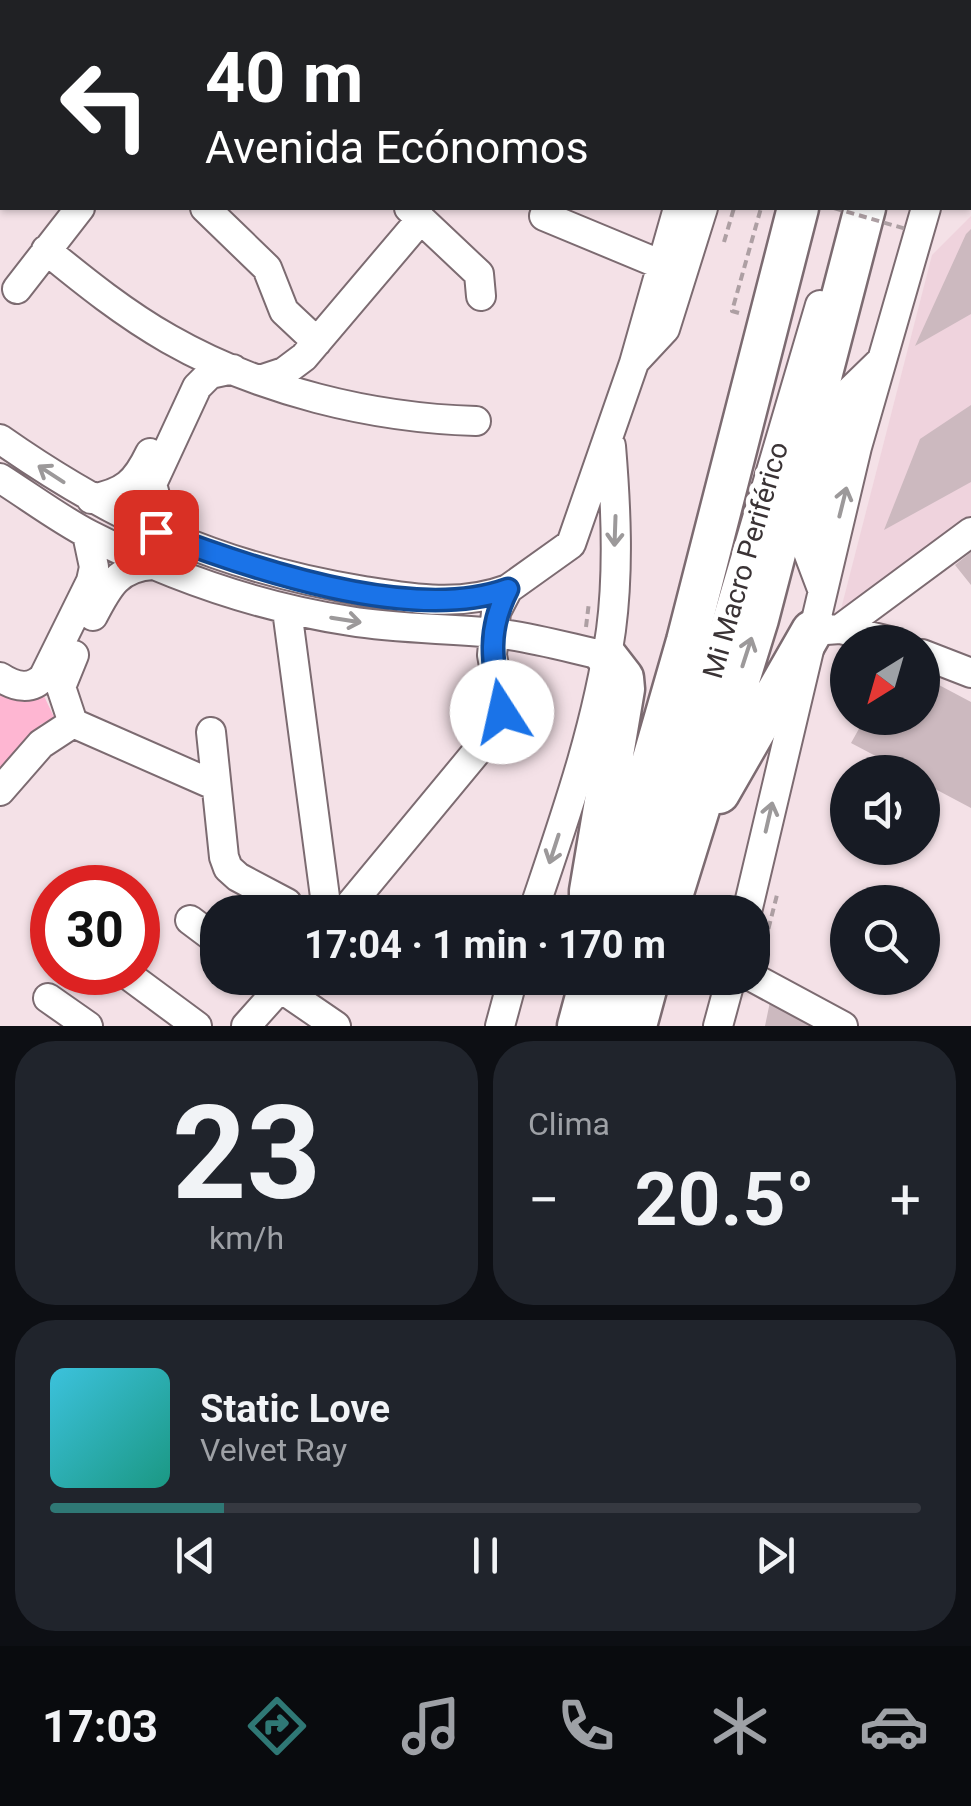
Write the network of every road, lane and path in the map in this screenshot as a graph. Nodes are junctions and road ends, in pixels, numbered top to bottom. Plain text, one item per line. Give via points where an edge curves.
1 (78, 210) edge
2 (206, 210) edge
3 (677, 210) edge
4 (703, 210) edge
5 (733, 210) edge
6 (760, 210) edge
7 (768, 210) edge
8 (785, 210) edge
9 (797, 210) edge
10 (817, 210) edge
11 (846, 210) edge
12 (848, 210) edge
13 (864, 210) edge
14 (925, 210) edge
15 (415, 213) edge
16 (544, 216) dead end
17 (896, 218) edge
18 (724, 242) dead end
19 (46, 250) junction
20 (662, 265) junction
21 (17, 289) dead end
22 (481, 296) dead end
23 (771, 311) junction
24 (831, 330) junction
25 (169, 339) junction
26 (315, 345) junction
27 (634, 363) junction
28 (232, 369) junction
29 (260, 380) junction
30 (329, 400) junction
31 (476, 422) dead end
32 (610, 434) junction
33 (0, 439) edge
34 (0, 478) edge
35 (91, 500) junction
36 (971, 532) edge
37 (87, 534) junction
38 (176, 539) junction
39 (153, 565) junction
40 (273, 573) junction
41 (508, 589) junction
42 (446, 601) junction
43 (277, 607) junction
44 (826, 630) junction
45 (830, 631) edge
46 (439, 632) junction
47 (492, 633) junction
48 (606, 656) junction
49 (940, 661) edge
50 (971, 673) edge
51 (0, 677) edge
52 (49, 685) junction
53 (73, 723) junction
54 (210, 732) dead end
55 (214, 785) junction
56 (0, 791) edge
57 (685, 853) junction
58 (274, 895) edge
59 (325, 895) edge
60 (358, 895) edge
61 (539, 895) edge
62 (590, 895) edge
63 (615, 895) edge
64 (631, 895) edge
65 (646, 895) edge
66 (672, 895) edge
67 (752, 895) edge
68 (190, 920) dead end
69 (200, 928) edge
70 (770, 987) edge
71 (155, 995) edge
72 (269, 995) edge
73 (297, 995) edge
74 (508, 995) edge
75 (586, 995) edge
76 (603, 995) edge
77 (618, 995) edge
78 (644, 995) edge
79 (727, 995) edge
80 (48, 998) dead end
81 (88, 1026) edge
82 (197, 1026) edge
83 (246, 1026) edge
84 (336, 1026) edge
85 (500, 1026) edge
86 (578, 1026) edge
87 (595, 1026) edge
88 (610, 1026) edge
89 (636, 1026) edge
90 (718, 1026) edge
91 (843, 1026) edge

1 - 19 street
2 - 26 street via 267,268 284,312
3 - 20 street
4 - 27 street via 666,328
5 - 18 path
6 - 7 path via 732,311 740,313
8 - 23 highway
9 - 23 highway
10 - 64 street
11 - 17 path, bridge
12 - 65 street, Mi Macro Periférico
13 - 24 highway
44 -> 14 street via 822,590
15 - 22 street via 480,274
15 - 26 street
16 - 20 street
17 - 24 highway
19 - 21 street
19 - 25 street
20 - 27 street
23 - 63 highway
57 -> 24 highway via 758,619
25 - 28 street
25 - 35 street via 186,368 166,421 138,477
26 - 29 street via 294,365
26 - 30 street via 315,382
27 - 32 street
28 - 29 street
28 - 38 street via 210,374 197,387 152,484 162,520
29 - 30 street
30 - 31 street
32 - 41 street via 570,544
32 -> 48 street via 616,504
35 -> 33 street
34 - 37 street
35 - 38 street
36 - 44 street
37 - 39 street
37 - 52 street via 91,581
38 - 40 street
39 - 43 street
39 - 52 street via 113,580 66,672
40 - 42 street
40 - 43 street
41 - 42 street
41 - 47 street
42 - 46 street
43 -> 46 street
43 - 59 street
44 - 45 street
44 - 57 highway
67 -> 44 street
46 - 47 street
47 - 48 street
47 - 60 street via 502,712 493,732
48 -> 61 street via 575,787
48 - 62 highway via 624,678 624,689
49 - 50 street
51 - 52 street via 26,687
52 - 53 street
53 - 55 street
53 - 56 street via 42,744
54 - 55 street
55 - 58 street via 228,868
57 - 66 highway
68 - 69 street
70 - 91 street
71 - 82 street
72 - 83 street
73 - 84 street
74 - 85 street
75 - 86 highway
76 - 87 street
77 - 88 street
78 - 89 highway
79 - 90 street
80 - 81 street

